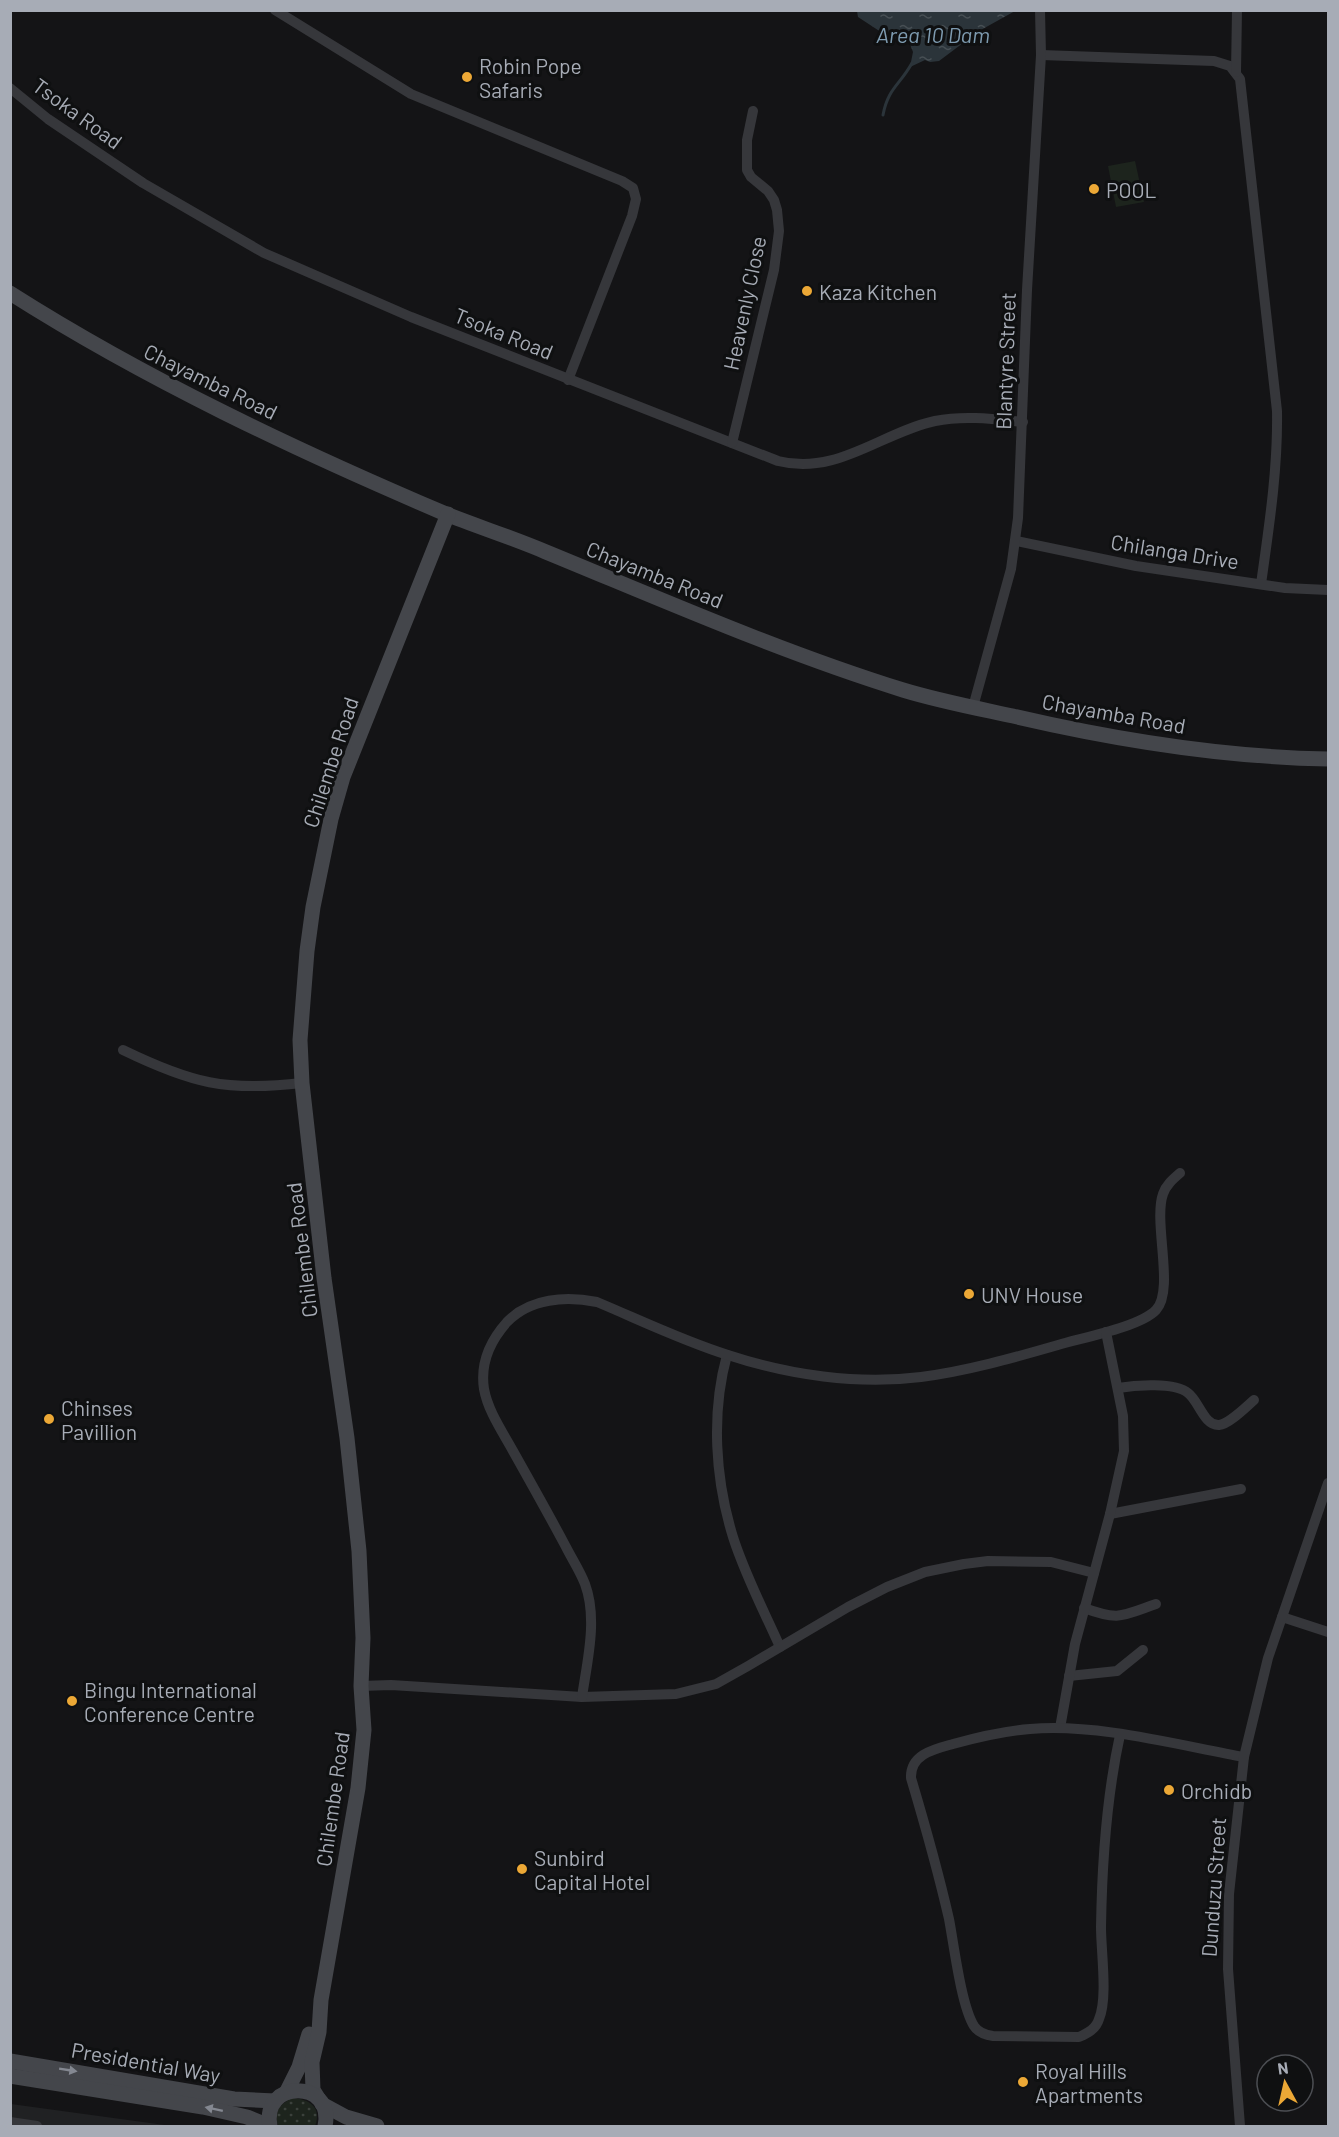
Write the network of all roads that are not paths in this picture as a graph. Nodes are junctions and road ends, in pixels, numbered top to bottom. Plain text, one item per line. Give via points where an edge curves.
1 (275, 10) edge
2 (1040, 10) edge
3 (1237, 10) edge
4 (1041, 55) junction
5 (1236, 72) junction
6 (10, 88) edge
7 (753, 111) dead end
8 (10, 293) edge
9 (568, 380) junction
10 (1023, 422) junction
11 (732, 443) junction
12 (448, 514) junction
13 (1016, 541) junction
14 (1262, 584) junction
15 (1329, 590) edge
16 (973, 707) junction
17 (1329, 759) edge
18 (123, 1050) dead end
19 (302, 1083) junction
20 (1180, 1173) dead end
21 (1106, 1332) junction
22 (727, 1355) junction
23 (1118, 1388) junction
24 (1254, 1400) dead end
25 (1329, 1483) edge
26 (1241, 1490) dead end
27 (1110, 1514) junction
28 (1094, 1573) junction
29 (1156, 1604) dead end
30 (1084, 1608) junction
31 (1282, 1617) junction
32 (1329, 1632) edge
33 (780, 1647) junction
34 (1143, 1650) dead end
35 (1069, 1676) junction
36 (361, 1686) junction
37 (582, 1697) junction
38 (1060, 1728) junction
39 (1120, 1735) junction
40 (1244, 1756) junction
41 (321, 2000) junction
42 (10, 2061) edge
43 (10, 2076) edge
44 (281, 2097) junction
45 (320, 2101) junction
46 (10, 2122) edge
47 (38, 2127) edge
48 (270, 2127) edge
49 (325, 2127) edge
50 (377, 2127) edge
51 (1240, 2127) edge

1 - 9 street via 411,94 633,188 636,199 632,216
2 - 4 street, Blantyre Street
3 - 5 street
4 - 5 street via 1202,59 1222,63
4 - 10 street, Blantyre Street
5 - 14 street via 1242,87 1277,411 1274,484
6 - 9 street, Tsoka Road via 48,119 143,183 264,253
7 - 11 street, Heavenly Close via 747,140 747,170 774,200 779,231 774,270
8 - 12 main road, Chayamba Road via 72,332 196,398
9 - 11 street, Tsoka Road
10 - 11 street, Tsoka Road via 969,418 935,421 836,459 805,466 778,461
10 - 13 street, Blantyre Street
12 - 16 main road, Chayamba Road via 854,674 922,696
12 - 19 main road, Chilembe Road via 343,777 331,819 307,951 300,1040
13 - 14 street, Chilanga Drive via 1136,566
13 - 16 street, Blantyre Street
14 - 15 street, Chilanga Drive
16 - 17 main road, Chayamba Road via 1133,740
18 - 19 street via 185,1077 213,1084
19 - 36 main road, Chilembe Road via 359,1551
20 - 21 street via 1162,1196 1162,1301 1149,1316
21 - 22 street via 959,1371 919,1377 805,1375
21 - 23 street
22 - 33 street via 716,1417 721,1487 733,1536
22 - 37 street via 597,1302 566,1298 542,1302 520,1312 496,1336 487,1354 484,1387 488,1401 585,1585 591,1625
23 - 24 street via 1138,1385 1182,1389 1210,1423 1217,1426
23 - 27 street via 1124,1445
25 - 31 street, Dunduzu Street
26 - 27 street
27 - 28 street
28 - 30 street
28 - 33 street via 1051,1563 999,1561 934,1569 867,1597
29 - 30 street via 1113,1617
30 - 35 street
31 - 32 street
31 - 40 street, Dunduzu Street
33 - 37 street via 731,1676 697,1690 657,1696
34 - 35 street via 1117,1671
35 - 38 street
36 - 37 street
36 - 41 main road, Chilembe Road via 364,1730 360,1771
38 - 39 street
38 - 39 street via 979,1736 927,1752 912,1766 911,1778 938,1871 966,2004 975,2027 987,2035 1079,2037 1091,2031 1099,2020 1103,1996 1104,1838
39 - 40 street
40 - 51 street, Dunduzu Street via 1229,1894 1227,1969
41 - 44 main road via 299,2067
41 - 45 main road via 311,2077
42 -> 44 main road, Presidential Way via 234,2099
48 -> 43 main road, Presidential Way via 247,2116 203,2107
44 - 45 main road, Presidential Way via 293,2091 306,2091
44 - 48 main road via 270,2114
45 - 49 main road via 327,2117
45 - 50 main road via 346,2117
46 - 47 street

